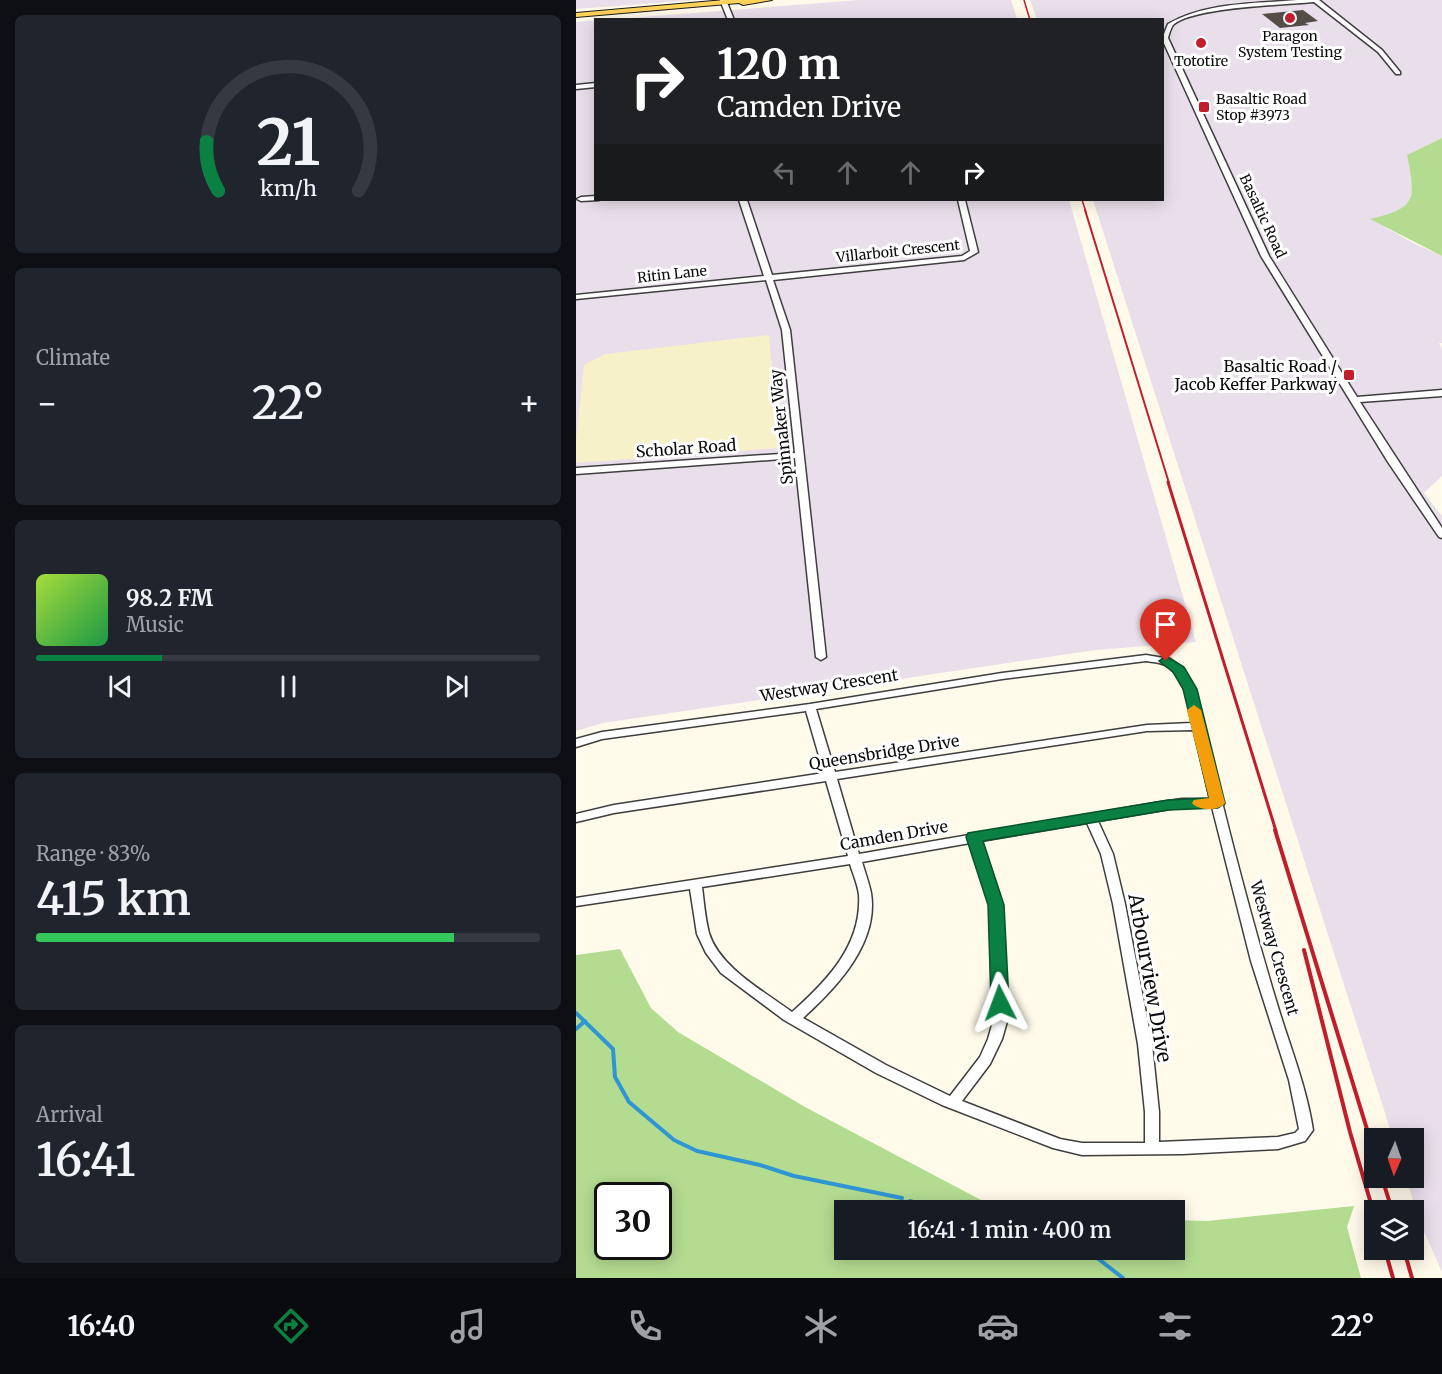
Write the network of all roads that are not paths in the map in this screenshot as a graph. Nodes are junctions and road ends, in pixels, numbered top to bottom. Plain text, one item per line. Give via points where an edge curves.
1 (750, 0) edge
2 (768, 0) edge
3 (1316, 0) edge
4 (724, 2) edge
5 (576, 15) edge
6 (730, 18) edge
7 (1398, 73) dead end
8 (594, 86) edge
9 (576, 87) edge
10 (594, 198) edge
11 (581, 199) dead end
12 (743, 201) edge
13 (961, 201) edge
14 (770, 278) junction
15 (576, 297) edge
16 (1442, 393) edge
17 (1354, 400) junction
18 (799, 454) junction
19 (576, 471) edge
20 (1442, 535) edge
21 (821, 657) dead end
22 (810, 707) junction
23 (1198, 726) junction
24 (576, 743) edge
25 (829, 777) junction
26 (1218, 803) junction
27 (576, 818) edge
28 (1091, 818) junction
29 (974, 837) junction
30 (854, 859) junction
31 (695, 883) junction
32 (576, 902) edge
33 (795, 1017) junction
34 (953, 1103) junction
35 (1152, 1148) junction

1 - 4 main road
2 - 4 main road
3 - 7 street via 1380,51
3 - 17 street, Basaltic Road via 1197,12 1170,25 1165,38 1256,238
4 - 5 main road
4 - 6 street
8 - 9 street
10 - 11 street
12 - 14 street, Spinnaker Way
13 - 14 street, Villarboit Crescent via 974,252 971,255
14 - 15 street, Ritin Lane
14 - 18 street, Spinnaker Way via 786,330
16 - 17 street
17 - 20 street, Basaltic Road
18 - 19 street, Scholar Road
18 - 21 street, Spinnaker Way
22 - 23 street, Westway Crescent via 1146,658 1166,661 1179,670 1190,689
22 - 24 street, Westway Crescent
22 - 25 street
23 - 25 street, Queensbridge Drive via 1147,728
23 - 26 street, Westway Crescent
25 - 27 street, Queensbridge Drive
25 - 30 street
26 - 28 street, Camden Drive via 1182,803
26 - 35 street, Westway Crescent via 1306,1130 1300,1137 1278,1143
28 - 29 street, Camden Drive
28 - 35 street, Arbourview Drive via 1107,854 1119,904 1145,1044
29 - 30 street, Camden Drive
29 - 34 street via 996,905 1001,1018 985,1060
30 - 31 street, Camden Drive
30 - 33 street via 865,894 864,925 850,957 832,982
31 - 32 street, Camden Drive
31 - 33 street, Westway Crescent via 703,934 711,950 726,969
33 - 34 street, Westway Crescent via 880,1069
34 - 35 street, Westway Crescent via 1058,1144 1082,1149

